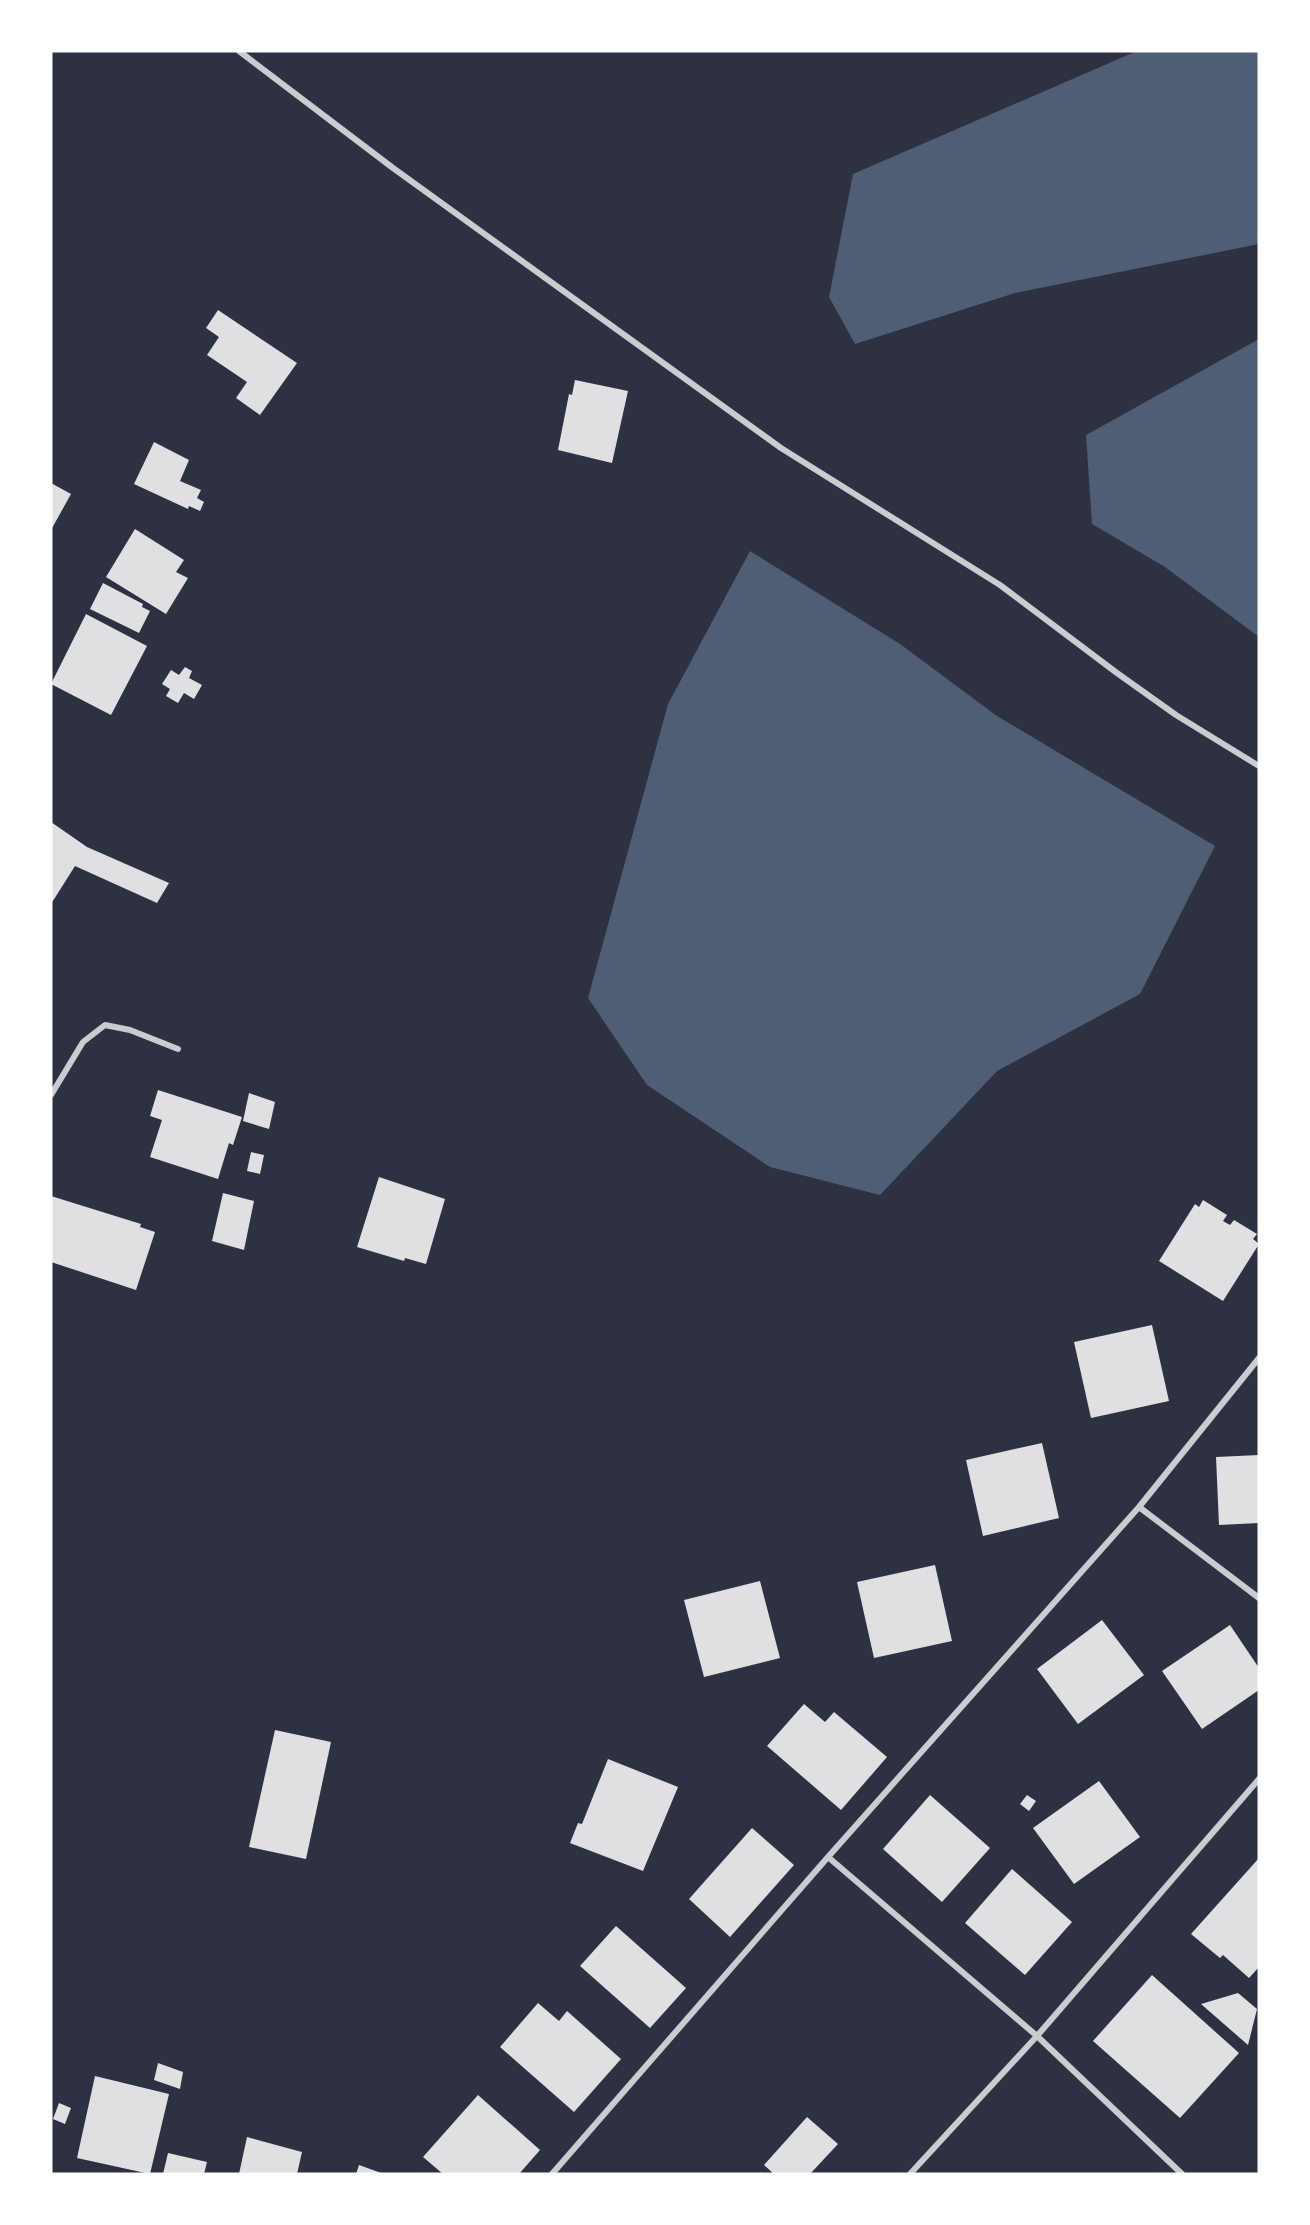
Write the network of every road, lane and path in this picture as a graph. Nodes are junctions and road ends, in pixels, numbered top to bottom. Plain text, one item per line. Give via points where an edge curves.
1 (239, 51) edge
2 (1259, 766) edge
3 (178, 1049) dead end
4 (51, 1095) edge
5 (1259, 1358) edge
6 (1139, 1507) junction
7 (1259, 1598) edge
8 (1259, 1779) edge
9 (828, 1857) junction
10 (1037, 2036) junction
11 (552, 2174) edge
12 (910, 2174) edge
13 (1182, 2174) edge

1 - 2 street via 393,168 781,447 1000,585 1176,715
3 - 4 street via 130,1030 105,1025 83,1042
5 - 6 street
6 - 7 street
6 - 9 street
8 - 10 street
9 - 10 street
9 - 11 street
10 - 12 street
10 - 13 street

